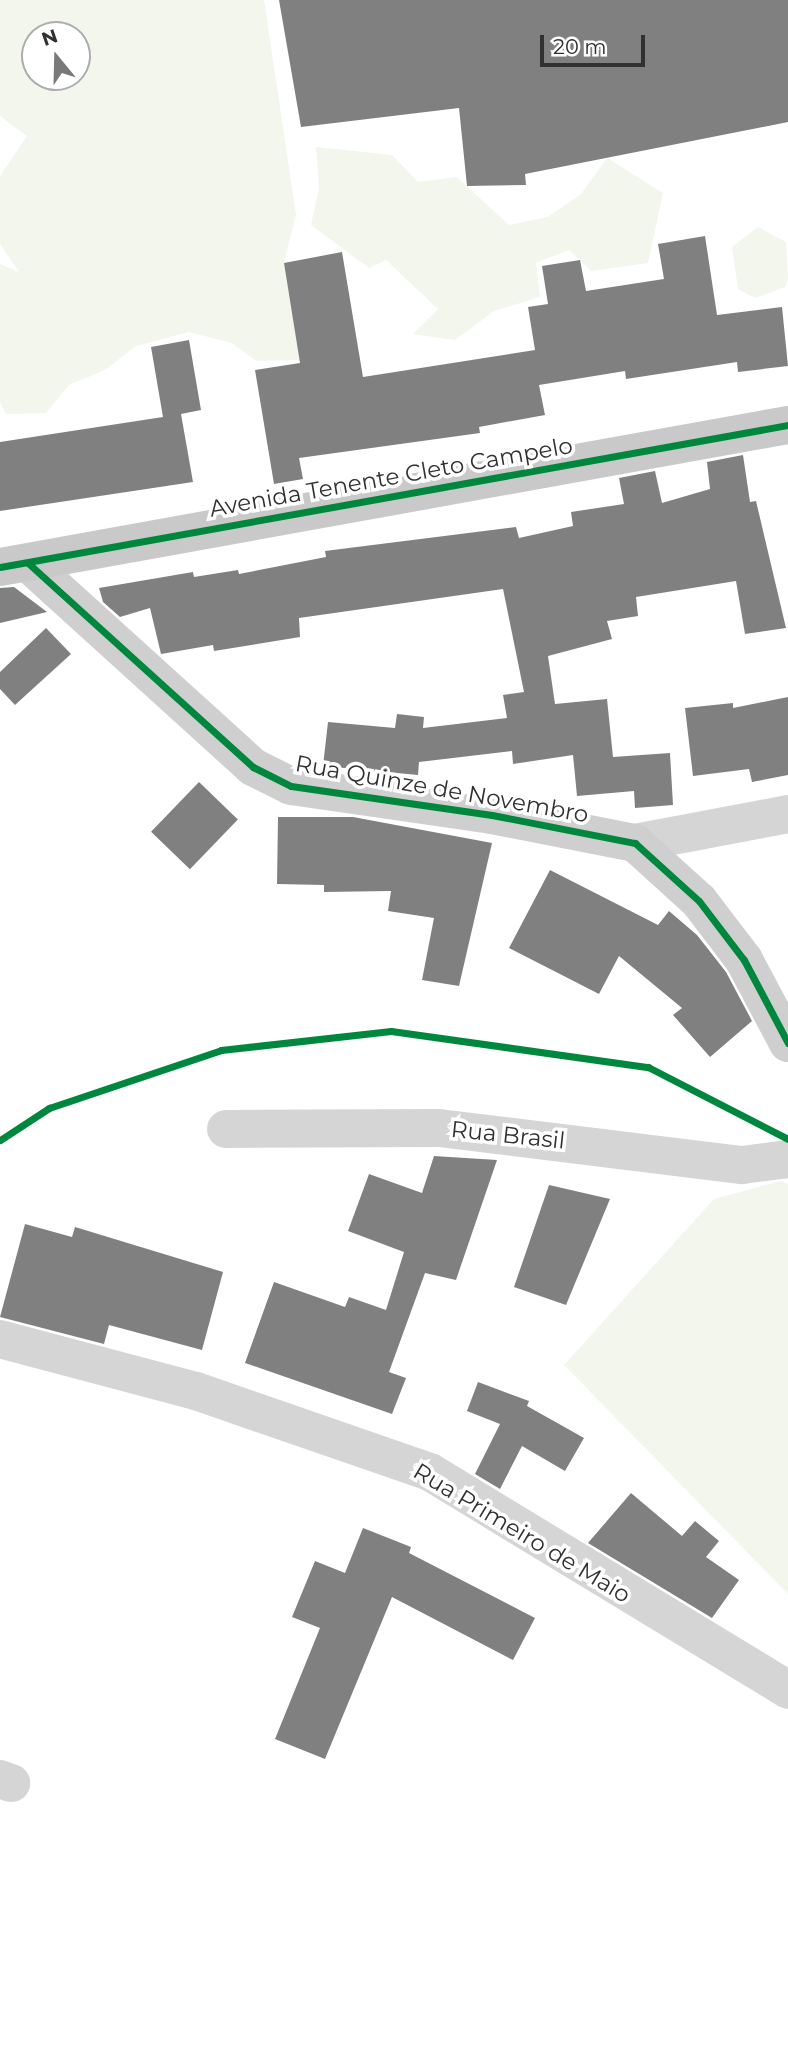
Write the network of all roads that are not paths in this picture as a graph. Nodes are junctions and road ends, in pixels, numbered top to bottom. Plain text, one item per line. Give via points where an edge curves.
1 (788, 425) edge
2 (14, 565) edge
3 (788, 814) edge
4 (635, 843) junction
5 (788, 1043) edge
6 (226, 1129) dead end
7 (788, 1160) edge
8 (0, 1339) edge
9 (788, 1690) edge

1 - 2 main road, Avenida Tenente Cleto Campelo
2 - 4 street, Rua Quinze de Novembro via 253,767 291,786 492,815
3 - 4 street
4 - 5 street via 699,901 744,960
6 - 7 street, Rua Brasil via 439,1128 742,1165
8 - 9 street, Rua Primeiro de Maio via 196,1391 430,1472

